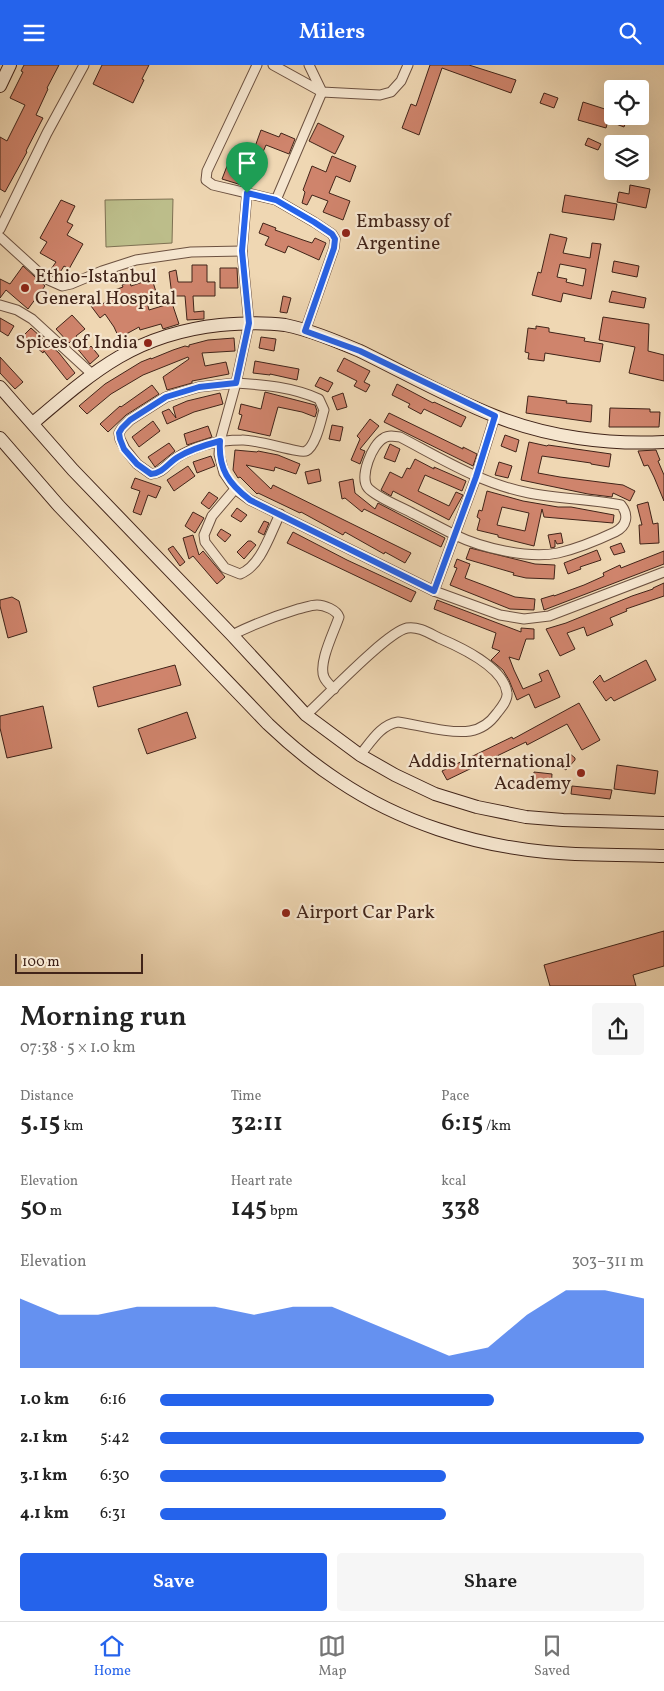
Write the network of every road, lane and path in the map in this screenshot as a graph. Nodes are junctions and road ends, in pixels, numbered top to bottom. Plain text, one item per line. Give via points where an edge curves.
1 (10, 65) edge
2 (84, 65) edge
3 (257, 65) edge
4 (273, 65) edge
5 (308, 65) edge
6 (408, 65) edge
7 (0, 85) edge
8 (322, 92) junction
9 (247, 193) junction
10 (276, 200) junction
11 (0, 229) edge
12 (0, 237) edge
13 (242, 251) junction
14 (0, 305) edge
15 (249, 323) junction
16 (305, 331) junction
17 (92, 374) junction
18 (236, 383) junction
19 (0, 387) edge
20 (495, 416) junction
21 (33, 423) junction
22 (0, 438) edge
23 (220, 441) junction
24 (663, 445) edge
25 (476, 477) junction
26 (236, 489) junction
27 (280, 514) junction
28 (456, 535) junction
29 (664, 572) edge
30 (434, 591) junction
31 (232, 635) junction
32 (334, 689) junction
33 (306, 715) junction
34 (360, 755) junction
35 (664, 823) edge
36 (664, 855) edge

1 - 7 main road
2 - 11 street
3 - 9 street via 206,180 213,185
4 - 8 street
5 - 8 street
6 - 8 street via 401,81 391,91 380,95
8 - 10 street
9 - 10 street
9 - 13 street
10 - 16 street via 314,222 335,239
12 - 13 street via 46,279 62,286 136,260
13 - 15 street
14 - 17 street via 32,319
15 - 16 main road via 285,325
15 - 17 main road via 207,326 149,341
15 - 18 street
16 - 20 main road via 360,351
17 - 21 main road
18 - 23 street
18 - 23 street via 292,389 319,399 324,410 317,434 305,452 245,439
18 - 23 street via 199,387 166,397 130,420 119,433 124,449 151,474 159,473 190,450
19 - 21 main road
20 - 24 main road via 531,428 579,437
20 - 25 street
21 - 31 main road via 72,469
22 - 36 main road via 60,506 268,724 340,782 391,811 431,827 499,846 547,852
23 - 26 street via 224,473
25 - 28 street
25 - 28 street via 400,437 391,436 379,442 366,467 364,481 369,489
25 - 28 street via 529,493 621,505 626,522 616,531 557,553 515,552
26 - 27 street via 250,500
26 - 27 street via 212,516 204,535 205,542 225,568 240,574 256,563
27 - 30 street
28 - 30 street
29 - 30 street via 549,616 524,619 500,615
31 - 32 street via 254,624 312,605 332,610 339,617 323,660 322,672 324,680
31 - 33 main road
32 - 33 street
32 - 34 street via 390,638 406,628 414,628 466,650 488,666 504,684 508,694 494,718 480,729 458,731 392,723 381,729
33 - 34 main road
34 - 35 main road via 435,794 477,807 526,817

